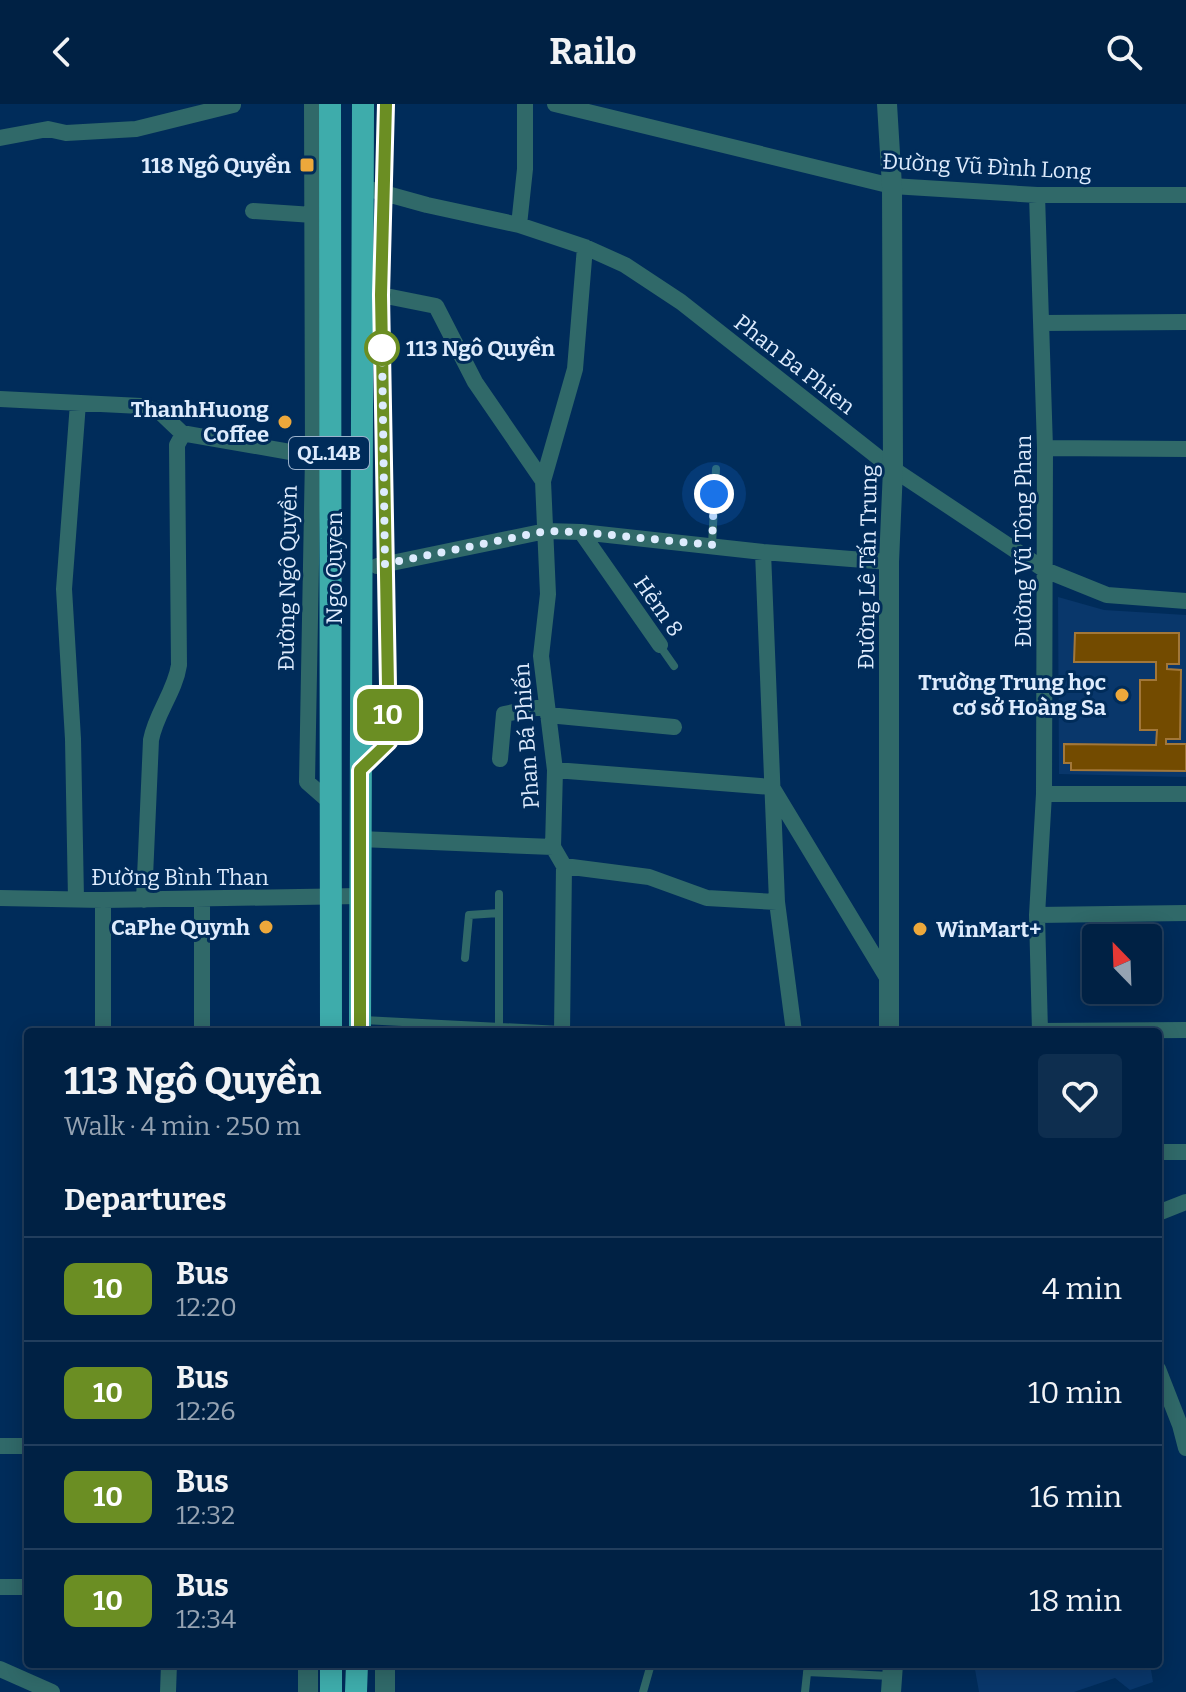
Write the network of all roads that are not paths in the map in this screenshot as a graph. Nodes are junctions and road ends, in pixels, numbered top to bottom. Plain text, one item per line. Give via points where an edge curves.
1 (312, 104) edge
2 (330, 104) edge
3 (363, 104) edge
4 (386, 104) edge
5 (525, 104) edge
6 (555, 104) edge
7 (887, 104) edge
8 (233, 105) edge
9 (0, 138) edge
10 (892, 186) junction
11 (362, 187) junction
12 (384, 194) junction
13 (1037, 195) junction
14 (1186, 195) edge
15 (253, 211) dead end
16 (313, 215) junction
17 (519, 225) junction
18 (585, 247) junction
19 (381, 295) junction
20 (1186, 322) edge
21 (1043, 323) junction
22 (0, 399) edge
23 (78, 403) junction
24 (183, 434) junction
25 (1045, 448) junction
26 (1186, 449) edge
27 (313, 456) junction
28 (716, 469) dead end
29 (893, 469) junction
30 (543, 481) junction
31 (546, 531) junction
32 (581, 532) junction
33 (712, 545) junction
34 (763, 552) junction
35 (889, 562) junction
36 (385, 564) junction
37 (360, 570) junction
38 (1045, 570) junction
39 (1186, 601) edge
40 (660, 645) joint
41 (674, 666) dead end
42 (548, 710) junction
43 (674, 727) dead end
44 (500, 759) dead end
45 (360, 770) junction
46 (555, 770) junction
47 (772, 787) junction
48 (1044, 794) junction
49 (1186, 794) edge
50 (331, 803) junction
51 (360, 839) junction
52 (553, 847) junction
53 (564, 866) junction
54 (499, 894) dead end
55 (360, 896) junction
56 (331, 897) junction
57 (0, 898) edge
58 (76, 899) junction
59 (202, 899) junction
60 (103, 900) junction
61 (144, 900) junction
62 (777, 902) junction
63 (499, 913) junction
64 (1186, 913) edge
65 (1037, 915) junction
66 (465, 958) dead end
67 (888, 979) junction
68 (360, 1026) edge
69 (103, 1028) edge
70 (202, 1028) edge
71 (331, 1028) edge
72 (452, 1028) edge
73 (498, 1028) edge
74 (562, 1028) edge
75 (793, 1028) edge
76 (889, 1028) edge
77 (1040, 1028) edge
78 (1162, 1030) edge
79 (1186, 1030) edge
80 (1162, 1152) edge
81 (1186, 1152) edge
82 (1186, 1202) edge
83 (1162, 1211) edge
84 (1162, 1378) edge
85 (1183, 1424) edge
86 (0, 1446) edge
87 (24, 1446) edge
88 (1186, 1448) edge
89 (0, 1587) edge
90 (24, 1587) edge
91 (169, 1668) edge
92 (308, 1668) edge
93 (331, 1668) edge
94 (357, 1668) edge
95 (385, 1668) edge
96 (650, 1668) edge
97 (808, 1668) edge
98 (0, 1669) edge
99 (892, 1677) edge
100 (52, 1692) edge
101 (168, 1692) edge
102 (308, 1692) edge
103 (331, 1692) edge
104 (356, 1692) edge
105 (385, 1692) edge
106 (643, 1692) edge
107 (805, 1692) edge

1 - 16 street, Đường Ngô Quyền
2 - 50 highway, Ngo Quyen / QL.14B
3 - 11 highway, Ngo Quyen / QL.14B
4 - 12 street
5 - 17 street
6 - 10 street, Đường Vũ Đình Long
7 - 10 street, Đường Lê Tấn Trung
8 - 9 street via 136,129 41,129
10 - 13 street, Đường Vũ Đình Long
10 - 29 street, Đường Lê Tấn Trung
11 - 12 street, Phan Ba Phien
11 - 37 highway, Ngo Quyen / QL.14B
12 - 17 street, Phan Ba Phien
12 - 19 street
13 - 14 street, Đường Vũ Đình Long
13 - 21 street, Đường Vũ Tông Phan
15 - 16 street
16 - 27 street, Đường Ngô Quyền
17 - 18 street, Phan Ba Phien
18 - 29 street, Phan Ba Phien via 625,265 681,302
18 - 30 street, Phan Bá Phiến via 575,369
19 - 30 street via 436,306 475,382
19 - 36 street
20 - 21 street
21 - 25 street, Đường Vũ Tông Phan
22 - 23 street
23 - 24 street via 152,409
23 - 58 street via 64,589
24 - 27 street
24 - 61 street via 177,445 179,665 151,740
25 - 26 street
25 - 38 street, Đường Vũ Tông Phan
27 - 50 street, Đường Ngô Quyền via 307,782
28 - 33 lane
29 - 35 street, Đường Lê Tấn Trung
29 - 38 street, Phan Ba Phien
30 - 31 street, Phan Bá Phiến
31 - 32 street
31 - 36 street
31 - 42 street, Phan Bá Phiến via 548,594 541,656
32 - 33 street
32 - 40 street, Hẻm 8
33 - 34 street
34 - 35 street
34 - 47 street
35 - 67 street, Đường Lê Tấn Trung
36 - 37 street
36 - 45 street via 389,742
37 - 45 highway, Ngo Quyen / QL.14B
38 - 39 street, Phan Ba Phien via 1107,595
38 - 48 street, Đường Vũ Tông Phan
40 - 41 lane, Hẻm 8
42 - 43 street
42 - 44 street via 504,714
42 - 46 street, Phan Bá Phiến
45 - 51 highway, Ngo Quyen / QL.14B
46 - 47 street
46 - 52 street, Phan Bá Phiến
47 - 62 street
47 - 67 street
48 - 49 street
48 - 65 street, Đường Vũ Tông Phan
50 - 56 highway, Ngo Quyen / QL.14B
51 - 52 street
51 - 55 highway, Ngo Quyen / QL.14B
52 - 53 street
53 - 62 street via 649,877 707,898
53 - 74 street
54 - 63 lane
55 - 56 street, Đường Bình Than
55 - 68 highway, Ngo Quyen / QL.14B
56 - 59 street, Đường Bình Than
56 - 71 highway, Ngo Quyen / QL.14B
57 - 58 street, Đường Bình Than
58 - 60 street, Đường Bình Than
59 - 61 street, Đường Bình Than
59 - 70 street
60 - 61 street, Đường Bình Than
60 - 69 street
62 - 75 street
63 - 66 lane via 469,915
63 - 73 lane
64 - 65 street
65 - 77 street, Đường Vũ Tông Phan
67 - 76 street, Đường Lê Tấn Trung
68 - 72 lane
78 - 79 street
80 - 81 street
82 - 83 street
84 - 85 street
85 - 88 street
86 - 87 street
89 - 90 street
91 - 101 street
92 - 102 street
93 - 103 highway
94 - 104 highway
95 - 105 street
96 - 106 lane
97 - 99 lane
97 - 107 lane
98 - 100 street

